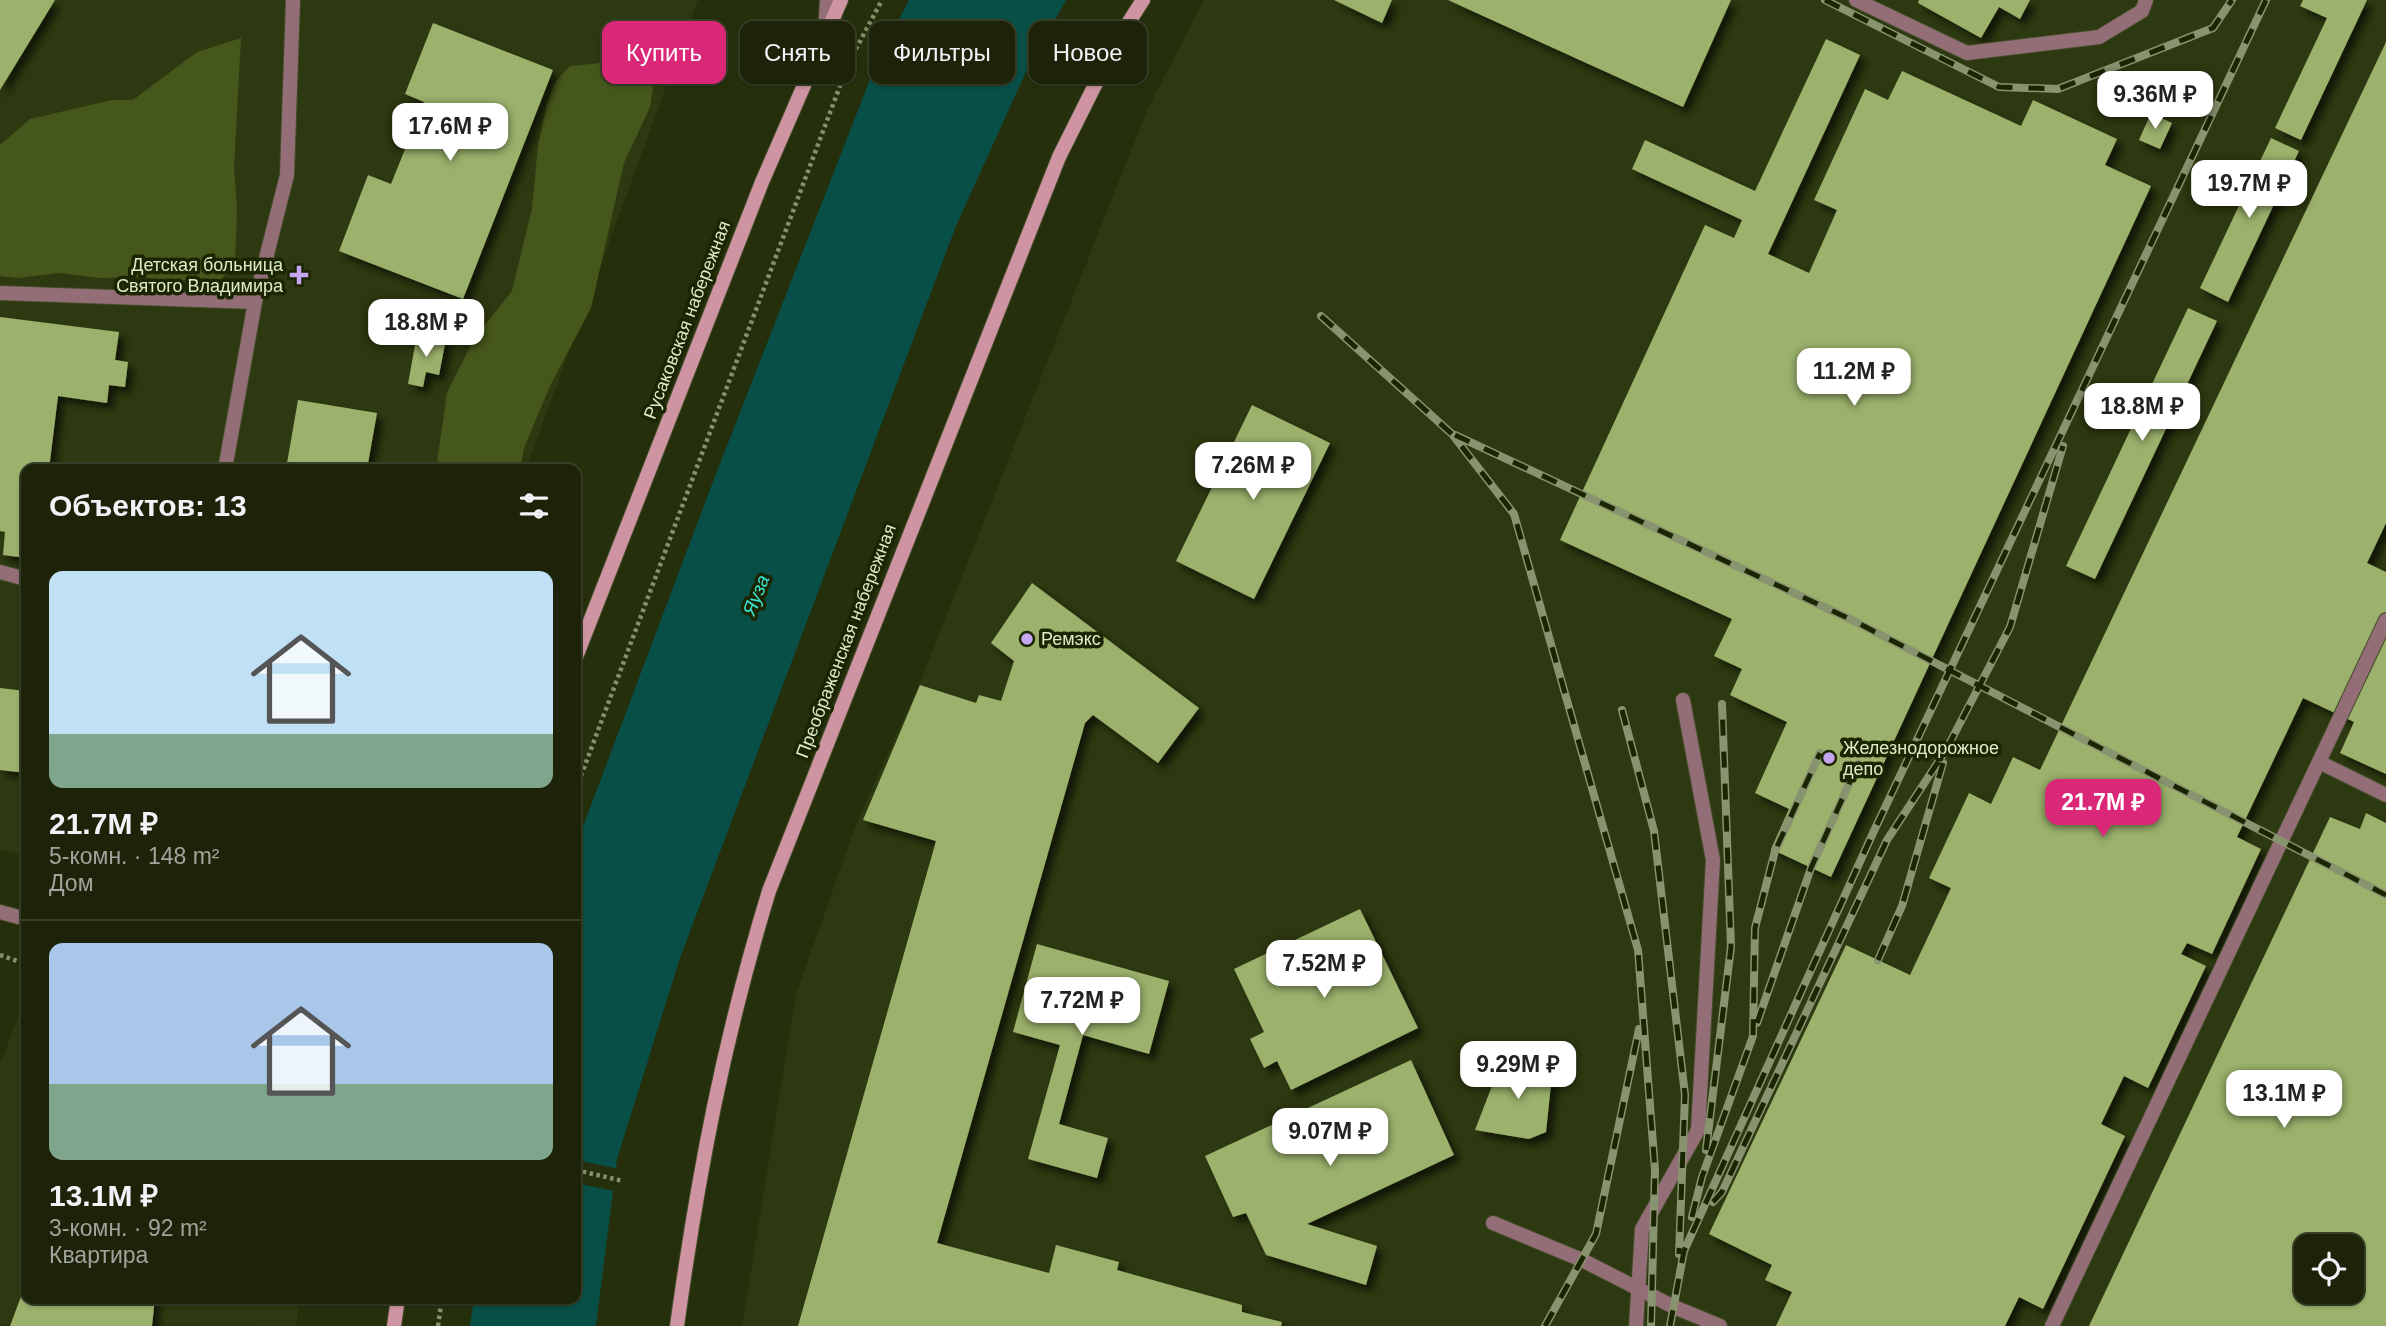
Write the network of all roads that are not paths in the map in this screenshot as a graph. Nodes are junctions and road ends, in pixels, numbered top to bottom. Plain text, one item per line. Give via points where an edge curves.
1 (293, 0) edge
2 (827, 0) edge
3 (841, 0) edge
4 (1143, 0) edge
5 (1856, 0) edge
6 (2146, 0) edge
7 (826, 21) edge
8 (831, 21) edge
9 (804, 84) edge
10 (0, 293) edge
11 (255, 302) junction
12 (226, 464) edge
13 (0, 572) edge
14 (21, 578) edge
15 (2386, 620) edge
16 (581, 644) edge
17 (1682, 700) dead end
18 (2319, 762) junction
19 (2386, 794) edge
20 (0, 912) edge
21 (21, 918) edge
22 (1493, 1223) dead end
23 (1638, 1290) junction
24 (397, 1304) edge
25 (394, 1326) edge
26 (677, 1326) edge
27 (1636, 1326) edge
28 (1720, 1326) edge
29 (2052, 1326) edge

1 - 11 street via 287,175
2 - 7 street
3 - 8 main road, Русаковская набережная
4 - 26 main road, Преображенская набережная via 1118,39 1059,157 769,891 714,1096
5 - 6 street via 1967,53 2099,37 2141,11
9 - 16 main road, Русаковская набережная
10 - 11 street
11 - 12 street
13 - 14 street
15 - 18 street
17 - 23 street via 1713,860 1698,1130 1642,1229
18 - 19 street
18 - 29 street
20 - 21 street
22 - 23 street via 1582,1260
23 - 27 street
23 - 28 street
24 - 25 main road

